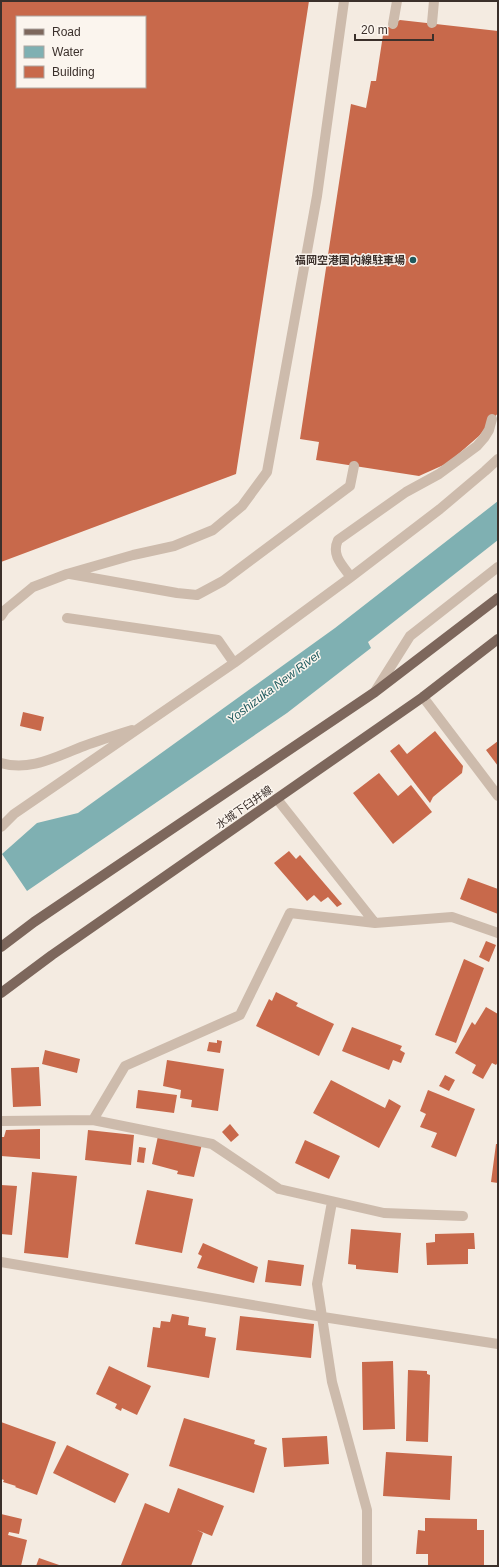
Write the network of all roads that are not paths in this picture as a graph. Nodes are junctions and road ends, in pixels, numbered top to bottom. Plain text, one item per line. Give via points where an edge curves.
1 (344, 1) edge
2 (397, 1) edge
3 (434, 1) edge
4 (432, 23) dead end
5 (393, 24) dead end
6 (492, 419) dead end
7 (498, 459) edge
8 (354, 466) dead end
9 (498, 567) edge
10 (66, 574) junction
11 (351, 577) junction
12 (498, 598) edge
13 (1, 616) edge
14 (67, 618) dead end
15 (498, 639) edge
16 (234, 663) junction
17 (375, 692) junction
18 (423, 697) junction
19 (143, 726) junction
20 (1, 763) edge
21 (498, 796) edge
22 (277, 798) junction
23 (1, 827) edge
24 (375, 923) junction
25 (498, 933) edge
26 (1, 947) edge
27 (1, 993) edge
28 (1, 1120) edge
29 (93, 1120) junction
30 (332, 1202) junction
31 (463, 1216) dead end
32 (1, 1262) edge
33 (323, 1317) junction
34 (498, 1344) edge
35 (366, 1566) edge

1 - 10 street via 317,196 267,472 242,506 213,530 174,546
2 - 5 street
3 - 4 street
6 - 11 street via 489,430 477,446 338,540 338,559
7 - 11 street
8 - 10 street via 350,486 223,581 197,595
9 - 17 street via 410,636
10 - 13 street via 33,587
11 - 16 street
12 - 17 main road, 水城下臼井線
14 - 16 street via 218,640
15 - 18 main road, 水城下臼井線
16 - 19 street
17 - 26 main road, 水城下臼井線 via 34,922
18 - 21 street
18 - 22 main road, 水城下臼井線
19 - 20 street via 85,745 42,763 12,767
19 - 23 street via 14,814
22 - 24 street
22 - 27 main road, 水城下臼井線
24 - 25 street via 452,917
24 - 29 street via 290,914 240,1015 125,1066
28 - 29 street
29 - 30 street via 212,1144 279,1189
30 - 31 street via 384,1213
30 - 33 street via 317,1284
32 - 33 street
33 - 34 street
33 - 35 street via 332,1382 367,1510

